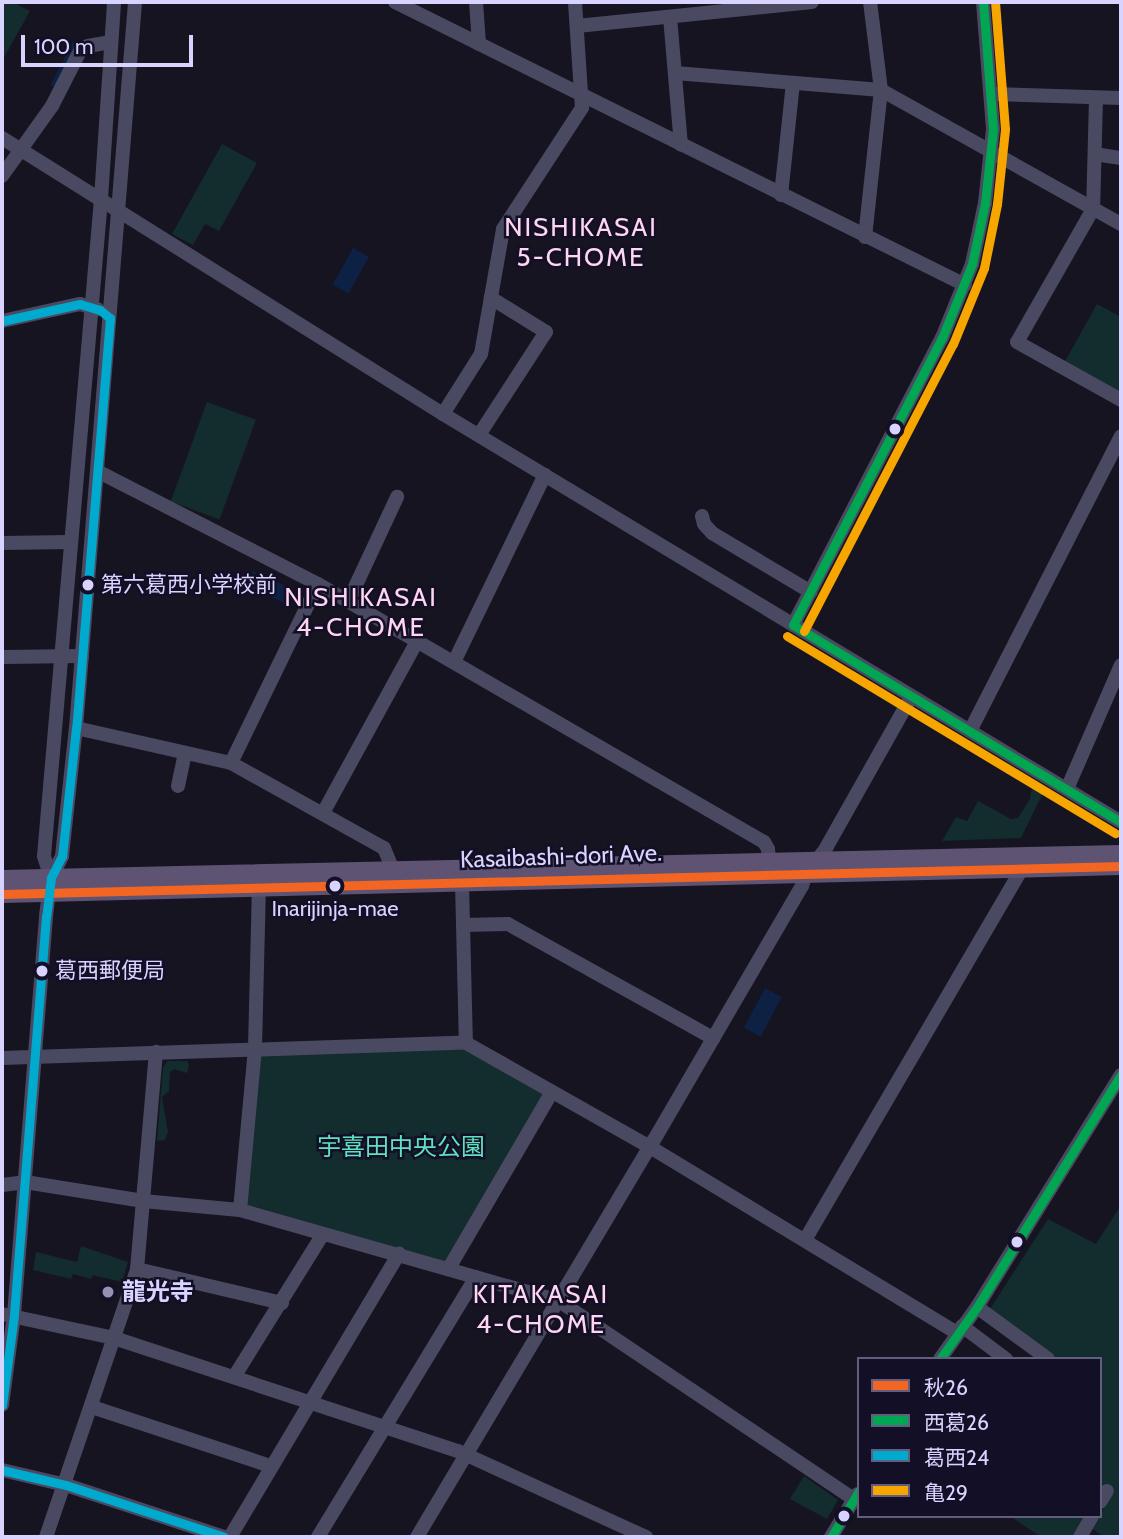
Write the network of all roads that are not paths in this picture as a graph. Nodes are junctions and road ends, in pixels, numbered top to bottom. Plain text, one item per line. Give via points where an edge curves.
1 (114, 2) edge
2 (135, 2) edge
3 (395, 2) edge
4 (475, 2) edge
5 (575, 2) edge
6 (812, 2) edge
7 (870, 2) edge
8 (983, 2) edge
9 (670, 17) junction
10 (577, 26) junction
11 (111, 42) junction
12 (479, 44) junction
13 (675, 74) junction
14 (793, 83) junction
15 (881, 90) junction
16 (580, 94) junction
17 (992, 94) junction
18 (1096, 98) junction
19 (1121, 99) edge
20 (2, 138) edge
21 (681, 145) junction
22 (22, 151) junction
23 (992, 151) junction
24 (1095, 154) junction
25 (1121, 158) edge
26 (2, 176) edge
27 (781, 195) junction
28 (101, 199) junction
29 (1093, 209) junction
30 (118, 212) junction
31 (1121, 225) edge
32 (865, 237) junction
33 (965, 285) junction
34 (491, 298) junction
35 (90, 306) junction
36 (110, 318) junction
37 (2, 321) edge
38 (1121, 400) edge
39 (443, 414) junction
40 (479, 435) junction
41 (1121, 436) edge
42 (97, 471) junction
43 (545, 475) junction
44 (397, 497) dead end
45 (702, 516) dead end
46 (70, 542) junction
47 (2, 543) edge
48 (318, 584) junction
49 (811, 592) junction
50 (349, 600) junction
51 (793, 625) junction
52 (417, 641) junction
53 (60, 656) junction
54 (82, 656) junction
55 (2, 657) edge
56 (454, 662) junction
57 (1121, 665) edge
58 (911, 697) junction
59 (76, 728) junction
60 (970, 730) junction
61 (185, 753) junction
62 (231, 763) junction
63 (178, 786) dead end
64 (1068, 789) junction
65 (323, 813) junction
66 (1121, 822) edge
67 (1121, 854) edge
68 (819, 859) junction
69 (1121, 866) edge
70 (770, 867) junction
71 (392, 868) junction
72 (1023, 869) junction
73 (806, 874) junction
74 (2, 879) edge
75 (462, 883) junction
76 (50, 885) junction
77 (260, 889) junction
78 (2, 894) edge
79 (463, 925) junction
80 (713, 1038) junction
81 (466, 1043) junction
82 (255, 1048) junction
83 (156, 1052) junction
84 (37, 1056) junction
85 (2, 1058) edge
86 (1121, 1075) edge
87 (552, 1092) junction
88 (650, 1147) junction
89 (25, 1182) junction
90 (2, 1185) edge
91 (143, 1201) junction
92 (240, 1210) junction
93 (323, 1234) junction
94 (805, 1240) junction
95 (399, 1254) junction
96 (449, 1268) junction
97 (137, 1269) junction
98 (476, 1276) junction
99 (559, 1301) junction
100 (282, 1303) junction
101 (977, 1307) junction
102 (8, 1314) edge
103 (959, 1329) junction
104 (114, 1338) junction
105 (941, 1357) edge
106 (1003, 1357) edge
107 (1045, 1357) edge
108 (234, 1377) junction
109 (309, 1404) junction
110 (2, 1405) edge
111 (92, 1407) junction
112 (385, 1426) junction
113 (466, 1455) junction
114 (270, 1466) junction
115 (2, 1470) edge
116 (66, 1485) junction
117 (856, 1495) edge
118 (1091, 1518) edge
119 (46, 1537) edge
120 (223, 1537) edge
121 (230, 1537) edge
122 (318, 1537) edge
123 (417, 1537) edge
124 (646, 1537) edge
125 (831, 1537) edge
126 (1080, 1537) edge

1 - 11 street
2 - 30 street
3 - 12 street
4 - 12 street
5 - 10 street
6 - 9 street
7 - 15 street
8 - 17 street
9 - 10 street
9 - 13 street
10 - 16 street
11 - 22 street via 80,51
11 - 28 street
12 - 16 street
13 - 14 street
13 - 21 street
14 - 15 street
14 - 27 street
15 - 23 street
15 - 32 street
16 - 21 street
16 - 34 street via 582,108 503,229
17 - 18 street
17 - 23 street
18 - 19 street
18 - 24 street
20 - 22 street
21 - 27 street
22 - 26 street
22 - 28 street
23 - 29 street
23 - 33 street via 983,215
24 - 25 street
24 - 29 street
27 - 32 street
28 - 30 street
28 - 35 street
29 - 31 street
29 - 38 street via 1017,342
30 - 36 street
30 - 39 street
32 - 33 street
33 - 49 street
34 - 39 street via 481,354
34 - 40 street via 546,332
35 - 36 street
35 - 37 street via 80,304
35 - 46 street
36 - 42 street
39 - 40 street
40 - 43 street
41 - 60 street
42 - 48 street
42 - 54 street
43 - 51 street
43 - 56 street
44 - 50 street
45 - 49 street via 712,533
46 - 47 street
46 - 53 street
48 - 50 street
48 - 62 street
49 - 51 street
50 - 52 street
51 - 58 street
52 - 56 street
52 - 65 street
53 - 54 street
53 - 55 street
53 - 76 street via 44,856
54 - 59 street
56 - 70 street via 764,842
57 - 64 street
58 - 60 street
58 - 68 street
59 - 61 street
59 - 76 street via 62,856
60 - 64 street
61 - 62 street
61 - 63 street
62 - 65 street
64 - 66 street
65 - 71 street via 384,848
67 - 68 main road, Kasaibashi-dori Ave.
68 - 70 main road, Kasaibashi-dori Ave.
68 - 73 street
69 - 72 main road, Kasaibashi-dori Ave.
70 - 71 main road, Kasaibashi-dori Ave.
70 - 73 main road, Kasaibashi-dori Ave.
70 - 75 main road, Kasaibashi-dori Ave.
71 - 76 main road, Kasaibashi-dori Ave.
72 - 73 main road, Kasaibashi-dori Ave.
72 - 94 street
73 - 80 street
74 - 76 main road, Kasaibashi-dori Ave.
75 - 77 main road, Kasaibashi-dori Ave.
75 - 79 street
76 - 77 main road, Kasaibashi-dori Ave.
76 - 78 main road, Kasaibashi-dori Ave.
76 - 84 street
77 - 82 street
79 - 80 street via 508,924
79 - 81 street
80 - 88 street
81 - 82 street
81 - 87 street
82 - 83 street
82 - 92 street
83 - 84 street
83 - 91 street
84 - 85 street
84 - 89 street
86 - 101 street
87 - 88 street
87 - 96 street
88 - 94 street
88 - 99 street
89 - 90 street
89 - 91 street
89 - 102 street
91 - 92 street
91 - 97 street
92 - 93 street
93 - 95 street
93 - 100 street
94 - 103 street
95 - 96 street
95 - 109 street
96 - 98 street
97 - 100 street
97 - 104 street
98 - 99 street
98 - 112 street
99 - 113 street
99 - 117 street
100 - 108 street
101 - 103 street
101 - 107 street
102 - 104 street
102 - 110 street
103 - 105 street
103 - 106 street
104 - 108 street
104 - 111 street
108 - 109 street
109 - 112 street
109 - 114 street
111 - 114 street
111 - 116 street
112 - 113 street
112 - 122 street
113 - 123 street
113 - 124 street
114 - 121 street
115 - 116 street
116 - 119 street
116 - 120 street
117 - 125 street
118 - 126 street

